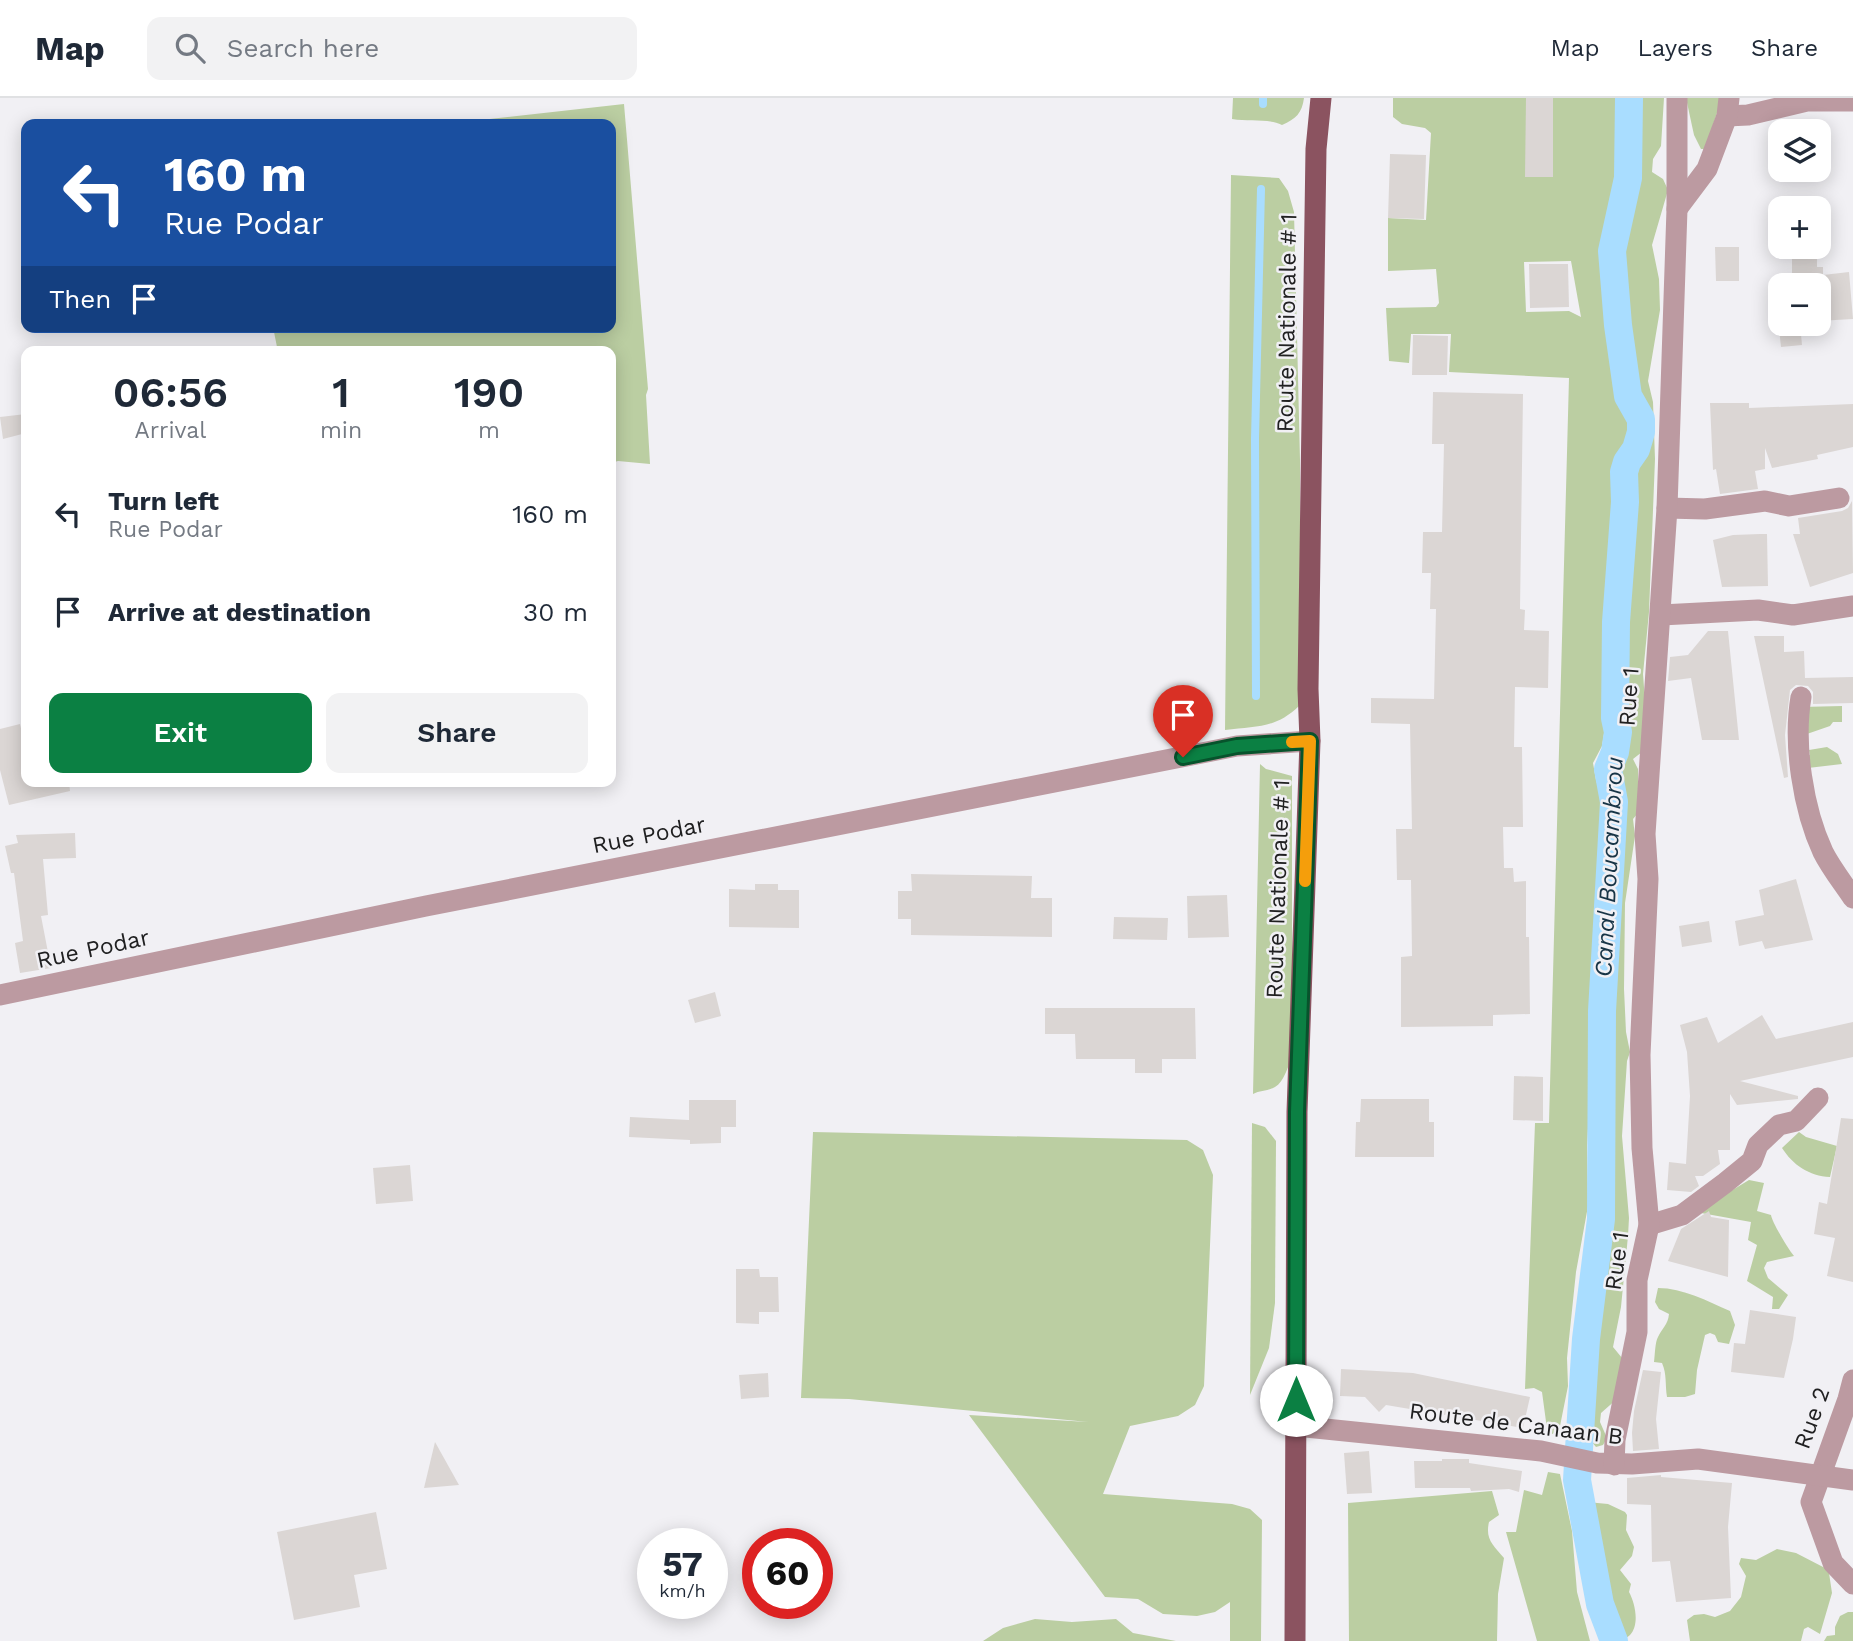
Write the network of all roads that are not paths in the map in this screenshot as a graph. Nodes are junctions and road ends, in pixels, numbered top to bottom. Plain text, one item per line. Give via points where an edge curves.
1 (1321, 98) edge
2 (1677, 98) edge
3 (1853, 101) edge
4 (1728, 107) edge
5 (1677, 209) junction
6 (1839, 498) dead end
7 (1668, 508) junction
8 (1853, 606) edge
9 (1661, 615) junction
10 (1801, 697) dead end
11 (1310, 741) junction
12 (1853, 898) edge
13 (0, 995) edge
14 (1818, 1098) dead end
15 (1649, 1225) junction
16 (1853, 1380) edge
17 (1296, 1426) junction
18 (1605, 1464) junction
19 (1820, 1474) junction
20 (1853, 1480) edge
21 (1853, 1584) edge
22 (1295, 1641) edge

1 - 11 main road, Route Nationale # 1 via 1316,149
2 - 5 street, Rue 1
3 - 4 street via 1807,101 1748,114
4 - 5 street via 1707,169
5 - 7 street, Rue 1
6 - 7 street via 1789,506 1765,501 1705,509
7 - 9 street, Rue 1
8 - 9 street via 1793,615 1758,610
9 - 15 street, Rue 1 via 1645,834 1648,879 1640,1055
10 - 12 street via 1801,776 1813,827 1823,853
11 - 13 street, Rue Podar via 1210,752
11 - 17 main road, Route Nationale # 1 via 1297,1112
14 - 15 street via 1796,1121 1779,1125 1758,1145 1752,1161 1725,1183 1682,1215
15 - 18 street, Rue 1 via 1637,1280 1637,1332 1615,1440
16 - 19 street, Rue 2
17 - 18 street, Route de Canaan B via 1541,1451
17 - 22 main road, Route Nationale # 1
18 - 19 street, Route de Canaan B via 1698,1459
19 - 20 street, Route de Canaan B
19 - 21 street, Rue 2 via 1811,1502 1814,1513 1833,1563

